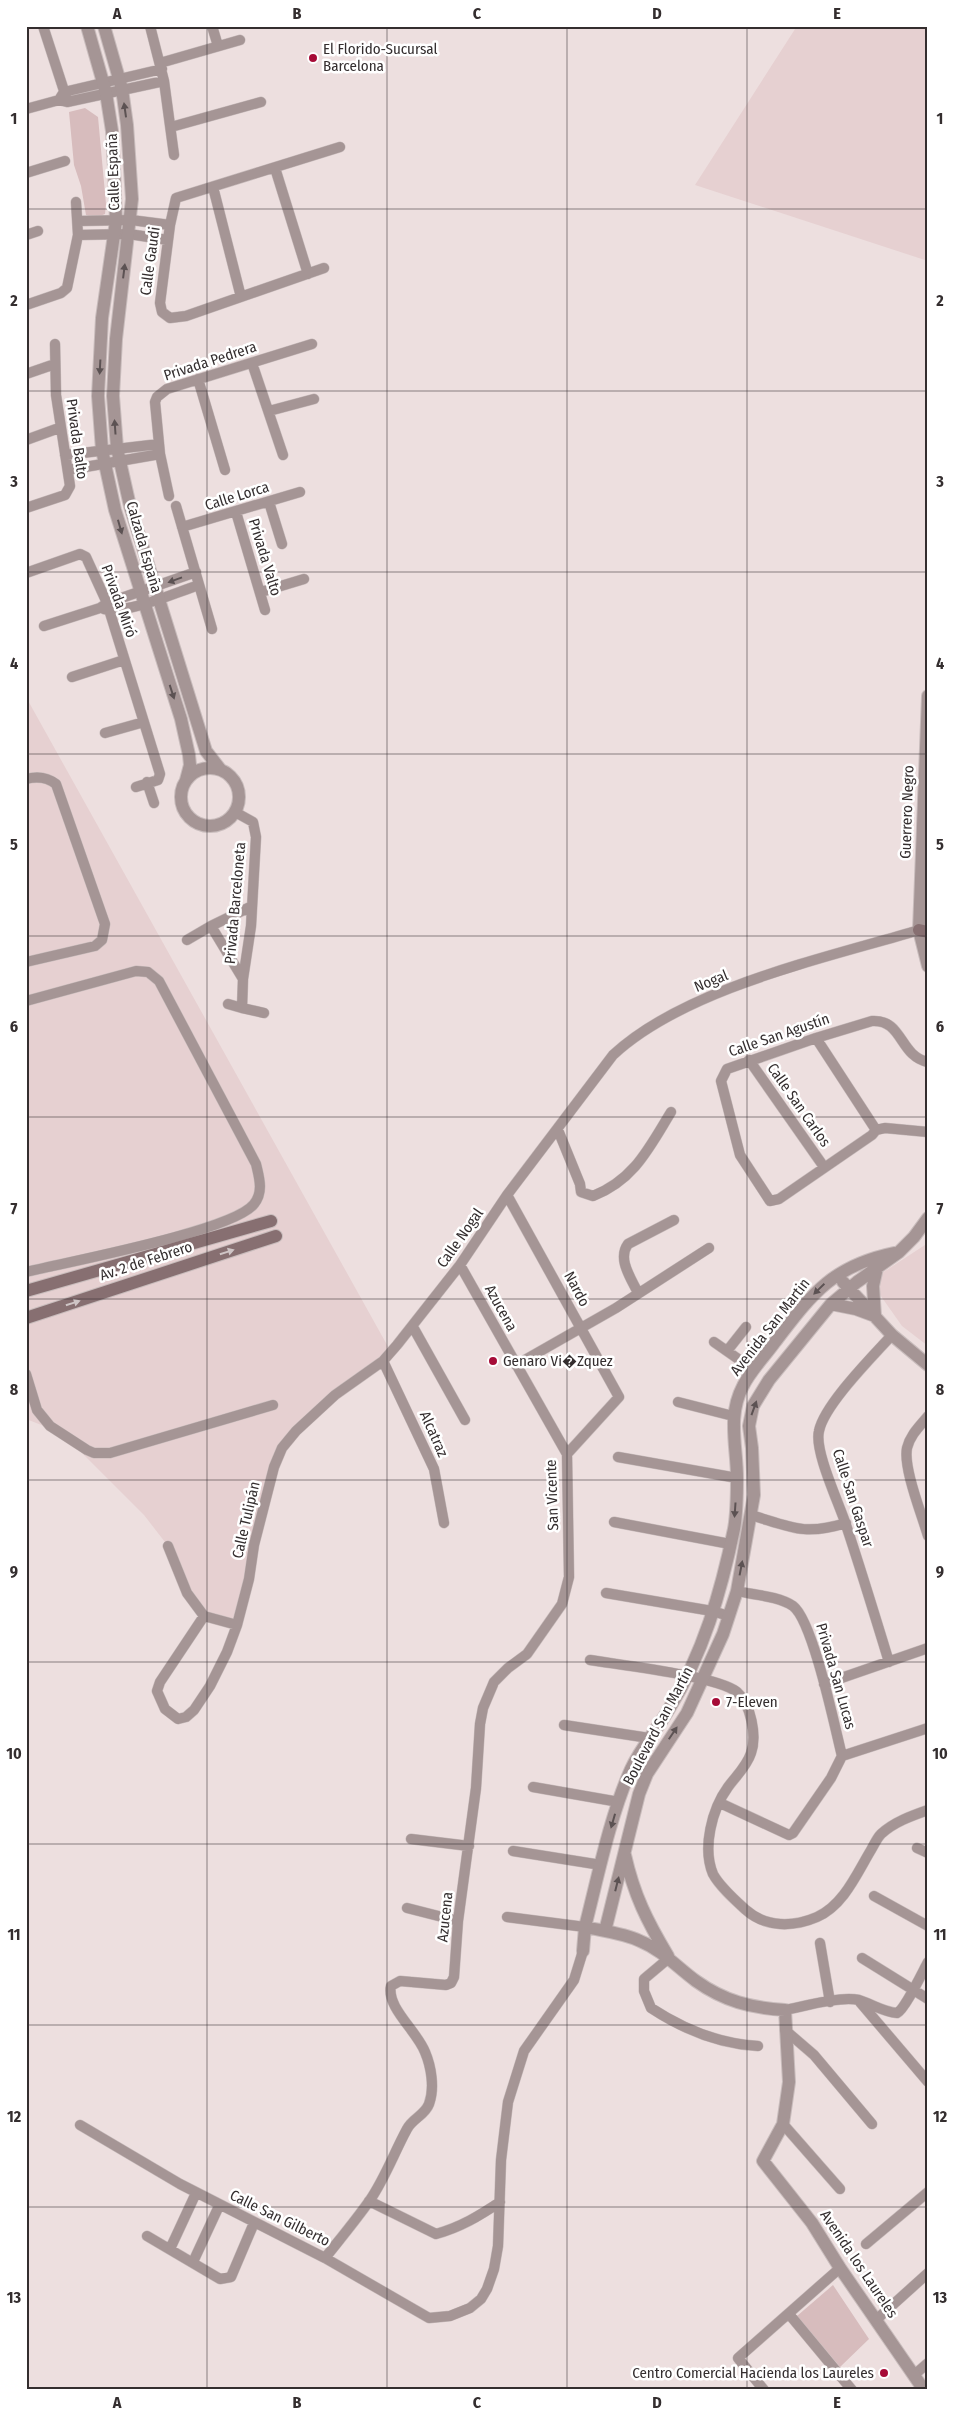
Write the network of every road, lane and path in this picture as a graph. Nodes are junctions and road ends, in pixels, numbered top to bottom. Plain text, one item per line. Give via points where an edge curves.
1 (43, 26) edge
2 (87, 26) edge
3 (104, 26) edge
4 (150, 26) edge
5 (212, 26) edge
6 (240, 40) dead end
7 (218, 46) junction
8 (161, 66) junction
9 (164, 81) junction
10 (121, 84) junction
11 (105, 88) junction
12 (64, 98) junction
13 (261, 102) dead end
14 (26, 109) edge
15 (171, 127) junction
16 (340, 147) dead end
17 (174, 155) dead end
18 (65, 161) dead end
19 (275, 168) junction
20 (26, 173) edge
21 (213, 187) junction
22 (76, 202) dead end
23 (131, 220) junction
24 (78, 221) junction
25 (170, 225) junction
26 (115, 227) junction
27 (38, 231) dead end
28 (129, 234) junction
29 (26, 235) edge
30 (78, 235) junction
31 (168, 240) junction
32 (324, 268) dead end
33 (308, 274) junction
34 (241, 297) junction
35 (26, 305) edge
36 (102, 318) junction
37 (118, 320) junction
38 (55, 344) dead end
39 (312, 344) dead end
40 (252, 363) junction
41 (56, 364) junction
42 (26, 374) edge
43 (198, 379) junction
44 (314, 399) dead end
45 (268, 411) junction
46 (59, 428) junction
47 (26, 440) edge
48 (117, 448) junction
49 (160, 449) junction
50 (102, 450) junction
51 (65, 455) junction
52 (283, 455) dead end
53 (119, 462) junction
54 (105, 465) junction
55 (68, 470) junction
56 (225, 470) dead end
57 (300, 492) dead end
58 (169, 496) dead end
59 (269, 502) junction
60 (176, 506) dead end
61 (26, 508) edge
62 (236, 512) junction
63 (182, 527) junction
64 (282, 544) dead end
65 (196, 572) junction
66 (26, 573) edge
67 (304, 579) dead end
68 (199, 585) junction
69 (260, 592) junction
70 (156, 593) junction
71 (141, 598) junction
72 (105, 607) junction
73 (265, 610) dead end
74 (44, 626) dead end
75 (212, 630) dead end
76 (124, 660) junction
77 (72, 677) dead end
78 (928, 696) edge
79 (194, 713) junction
80 (181, 719) junction
81 (144, 722) junction
82 (105, 733) dead end
83 (220, 769) junction
84 (26, 779) edge
85 (186, 780) junction
86 (147, 782) junction
87 (136, 787) dead end
88 (154, 803) dead end
89 (235, 812) junction
90 (252, 906) junction
91 (211, 926) junction
92 (923, 931) edge
93 (187, 940) dead end
94 (26, 962) edge
95 (928, 966) edge
96 (242, 979) junction
97 (26, 1001) edge
98 (228, 1004) dead end
99 (242, 1008) junction
100 (264, 1013) dead end
101 (816, 1038) junction
102 (749, 1060) junction
103 (928, 1062) edge
104 (671, 1112) dead end
105 (558, 1130) junction
106 (876, 1130) junction
107 (928, 1132) edge
108 (824, 1167) junction
109 (507, 1195) junction
110 (928, 1218) edge
111 (674, 1220) dead end
112 (271, 1221) joint
113 (276, 1236) joint
114 (709, 1248) dead end
115 (877, 1262) junction
116 (460, 1265) junction
117 (26, 1272) edge
118 (837, 1274) junction
119 (848, 1288) junction
120 (26, 1290) edge
121 (638, 1293) junction
122 (831, 1304) junction
123 (875, 1316) junction
124 (26, 1318) edge
125 (413, 1326) junction
126 (746, 1327) dead end
127 (581, 1329) junction
128 (892, 1335) junction
129 (714, 1342) dead end
130 (728, 1351) junction
131 (383, 1362) junction
132 (516, 1365) junction
133 (928, 1365) edge
134 (754, 1370) junction
135 (26, 1374) edge
136 (678, 1402) dead end
137 (273, 1405) dead end
138 (734, 1416) junction
139 (928, 1416) edge
140 (465, 1420) dead end
141 (752, 1448) junction
142 (735, 1449) junction
143 (567, 1454) junction
144 (618, 1457) dead end
145 (737, 1478) junction
146 (923, 1502) edge
147 (751, 1515) junction
148 (614, 1522) dead end
149 (444, 1523) dead end
150 (846, 1523) junction
151 (928, 1536) edge
152 (730, 1544) junction
153 (168, 1546) dead end
154 (569, 1577) joint
155 (737, 1591) junction
156 (606, 1592) dead end
157 (712, 1611) junction
158 (204, 1616) junction
159 (729, 1616) junction
160 (237, 1624) junction
161 (928, 1648) edge
162 (590, 1660) dead end
163 (889, 1662) junction
164 (687, 1676) junction
165 (701, 1679) junction
166 (824, 1684) junction
167 (564, 1725) dead end
168 (928, 1728) edge
169 (649, 1738) junction
170 (842, 1756) junction
171 (533, 1787) dead end
172 (619, 1802) junction
173 (720, 1803) junction
174 (928, 1810) edge
175 (411, 1839) dead end
176 (469, 1846) junction
177 (916, 1848) dead end
178 (514, 1851) dead end
179 (928, 1853) edge
180 (625, 1854) junction
181 (601, 1865) junction
182 (874, 1896) dead end
183 (407, 1908) dead end
184 (507, 1917) dead end
185 (458, 1920) junction
186 (928, 1926) edge
187 (584, 1927) junction
188 (605, 1931) junction
189 (820, 1943) dead end
190 (583, 1951) junction
191 (669, 1958) junction
192 (862, 1958) dead end
193 (928, 1962) edge
194 (912, 1990) junction
195 (928, 1999) edge
196 (858, 2000) junction
197 (830, 2002) junction
198 (785, 2010) junction
199 (785, 2030) junction
200 (758, 2046) dead end
201 (928, 2082) edge
202 (783, 2124) junction
203 (872, 2124) dead end
204 (80, 2126) dead end
205 (840, 2189) dead end
206 (196, 2193) junction
207 (927, 2195) edge
208 (369, 2201) junction
209 (500, 2202) junction
210 (219, 2206) junction
211 (254, 2223) junction
212 (147, 2236) dead end
213 (866, 2244) dead end
214 (170, 2249) junction
215 (325, 2258) junction
216 (193, 2262) junction
217 (840, 2268) junction
218 (928, 2273) edge
219 (789, 2314) junction
220 (877, 2319) junction
221 (928, 2363) edge
222 (914, 2375) junction
223 (764, 2390) edge
224 (852, 2390) edge
225 (924, 2390) edge

1 - 12 street
2 - 11 street, Calle España
3 - 10 street, Calle España
4 - 8 street
5 - 7 street
6 - 7 street
7 - 8 street
8 - 9 street
8 - 10 street
9 - 10 street
9 - 15 street
10 - 11 street
23 -> 10 street, Calle España via 130,157
11 - 12 street
11 - 26 street, Calle España via 112,131
12 - 14 street
13 - 15 street
15 - 17 street
16 - 19 street, Calle Gaudi
18 - 20 street
19 - 21 street, Calle Gaudi
19 - 33 street
21 - 25 street, Calle Gaudi via 176,198
21 - 34 street
22 - 24 street
23 - 25 street
23 - 26 street
23 - 28 street, Calle España
24 - 26 street
24 - 30 street
25 - 31 street, Calle Gaudi
26 - 28 street
26 - 30 street
26 - 36 street, Calle España
27 - 29 street
28 - 31 street
37 -> 28 street, Calle España
30 - 35 street via 67,288
31 - 34 street, Calle Gaudi via 160,303 162,312 170,318 186,316
32 - 33 street, Calle Gaudi
33 - 34 street, Calle Gaudi
36 - 37 street
36 -> 50 street, Calzada España via 98,396
48 -> 37 street, Calzada España via 113,396
38 - 41 street, Privada Balto
39 - 40 street, Privada Pedrera
40 - 43 street, Privada Pedrera
40 - 45 street
41 - 42 street
41 - 46 street, Privada Balto
43 - 49 street, Privada Pedrera via 167,389 157,397
43 - 56 street
44 - 45 street
45 - 52 street
46 - 47 street
46 - 51 street, Privada Balto
48 - 49 street
48 - 50 street
48 - 53 street, Calzada España
49 - 53 street
49 - 58 street, Privada Pedrera
50 - 51 street
50 - 54 street, Calzada España
51 - 55 street, Privada Balto
53 - 54 street
53 - 70 street, Calzada España
54 - 55 street
54 -> 71 street, Calzada España
55 - 61 street, Privada Balto via 70,486 65,495
57 - 59 street, Calle Lorca
59 - 62 street, Calle Lorca
59 - 64 street
60 - 63 street
62 - 63 street, Calle Lorca
62 - 69 street, Privada Valto
63 - 65 street
65 - 68 street
65 -> 70 street
66 - 72 street, Privada Miró via 85,555
67 - 69 street
68 - 70 street
68 - 75 street
69 - 73 street, Privada Valto
70 - 71 street
70 - 79 street, Calzada España
71 - 72 street
71 -> 80 street, Calzada España
72 - 74 street, Privada Miró
72 - 76 street, Privada Miró
76 - 77 street, Privada Miró
76 - 81 street, Privada Miró
78 - 92 street, Guerrero Negro
79 - 80 street
79 - 83 street, Calzada España via 206,751
80 - 85 street, Calzada España via 189,755
81 - 82 street
81 - 86 street, Privada Miró via 160,776 158,780
83 - 85 street via 204,768
83 - 89 street via 229,775 238,789
84 - 94 street via 49,779 56,784 105,924 102,940 95,946
85 - 89 street via 181,804 194,822 215,826
86 - 87 street
86 - 88 street
89 - 90 street, Privada Barceloneta via 250,819 256,829
90 - 91 street
90 - 96 street, Privada Barceloneta
91 - 93 street
91 - 96 street
92 - 95 street, Guerrero Negro
92 - 105 street, Nogal via 775,974 714,995 668,1016 612,1054
96 - 99 street, Privada Barceloneta
97 - 117 street via 136,971 148,972 159,981 256,1164 261,1186 255,1203 245,1212 198,1232
98 - 99 street
99 - 100 street
101 - 102 street, Calle San Agustín
101 - 103 street, Calle San Agustín via 882,1020 892,1026 909,1052 918,1060
101 - 106 street
102 - 108 street, Calle San Carlos
102 - 108 street, Calle San Agustín via 727,1069 722,1081 740,1155 765,1196 770,1201 779,1199
104 - 105 street via 645,1154 612,1188 593,1196 581,1192
105 - 109 street, Calle Nogal
106 - 107 street
106 - 108 street
109 - 116 street, Calle Nogal
109 - 127 street, Nardo
110 - 115 street via 899,1252
111 - 121 street via 628,1244 624,1250 623,1258
112 - 113 street via 276,1226
112 - 120 main road, Av. 2 de Febrero
124 -> 113 main road, Av. 2 de Febrero
114 - 121 street
115 - 118 street, Avenida San Martin
115 - 119 street, Boulevard San Martín
115 - 123 street via 873,1286
116 - 125 street, Calle Nogal
116 - 132 street, Azucena
118 - 119 street
118 -> 134 street, Avenida San Martin via 809,1299
119 - 122 street, Boulevard San Martín
119 - 123 street
121 - 127 street
122 - 123 street
141 -> 122 street, Boulevard San Martín via 749,1426 758,1396
123 - 128 street
125 - 131 street, Calle Nogal
125 - 140 street
126 - 130 street
127 - 132 street
127 - 143 street, Nardo via 619,1397
128 - 133 street
128 - 150 street, Calle San Gaspar via 822,1419 818,1433 822,1458
129 - 130 street
130 - 134 street
131 - 149 street, Alcatraz via 431,1463
131 - 160 street, Calle Tulipán via 335,1395 282,1448 254,1545
132 - 143 street, San Vicente
134 - 138 street, Avenida San Martin via 735,1403
135 - 137 street via 42,1418 94,1453 110,1453
136 - 138 street
138 - 142 street, Avenida San Martin
139 - 146 street via 912,1435 906,1465
141 - 142 street
141 - 147 street, Boulevard San Martín via 754,1496
142 - 145 street, Avenida San Martin
143 - 154 street, San Vicente
144 - 145 street
145 -> 152 street, Avenida San Martin
146 - 151 street
147 - 150 street via 811,1531
155 -> 147 street, Boulevard San Martín
148 - 152 street
150 - 163 street, Calle San Gaspar
152 - 157 street, Avenida San Martin via 721,1589
153 - 158 street via 187,1593
154 - 176 street, Azucena via 562,1604 527,1654 494,1682 483,1708
155 - 159 street, Boulevard San Martín
155 - 166 street, Privada San Lucas via 793,1606 807,1626
156 - 157 street
157 - 159 street
157 - 164 street, Avenida San Martin
158 - 160 street
158 - 160 street, Calle Tulipán via 157,1691 170,1715 178,1720 186,1718 194,1710 218,1672
159 - 165 street, Boulevard San Martín
161 - 163 street
162 - 164 street
163 - 166 street
164 - 165 street
164 - 169 street, Avenida San Martin
165 - 173 street via 724,1685 738,1693 746,1706 753,1731 752,1752
180 -> 165 street, Boulevard San Martín via 647,1774 687,1713
166 - 170 street, Privada San Lucas
167 - 169 street
168 - 170 street
169 - 172 street, Avenida San Martin via 634,1763
170 - 173 street via 831,1778 790,1835
171 - 172 street
172 -> 181 street, Avenida San Martin
173 - 174 street via 710,1827 708,1848 713,1874 751,1914 772,1924 793,1924 818,1916 841,1899 880,1835 905,1818
175 - 176 street
176 - 185 street, Azucena
177 - 179 street
178 - 181 street
188 -> 180 street, Boulevard San Martín
180 - 191 street via 641,1909
181 - 187 street, Avenida San Martin
182 - 186 street
183 - 185 street
184 - 187 street
185 - 208 street, Azucena via 451,1983 400,1981 391,1986 390,1998 425,2050 432,2088 425,2111 408,2127
187 - 188 street
187 - 190 street, Avenida San Martin
188 - 190 street
188 - 191 street via 640,1941
189 - 197 street
190 - 209 street via 574,1980 524,2051 504,2126
191 - 198 street via 696,1981 725,1998 760,2008
191 - 200 street via 644,1979 644,1991 651,2008 703,2035
192 - 194 street
193 - 194 street
194 - 195 street
194 - 196 street via 905,2007 897,2013
196 - 197 street
196 - 201 street
197 - 198 street
198 - 199 street
199 - 202 street via 789,2082
199 - 203 street via 814,2055
202 - 205 street
202 - 217 street, Avenida los Laureles via 763,2161 801,2207
204 - 206 street, Calle San Gilberto
206 - 210 street, Calle San Gilberto
206 - 214 street
207 - 213 street
208 - 209 street via 436,2234 472,2221
208 - 215 street
209 - 215 street, Calle San Gilberto via 494,2268 481,2300 450,2316 429,2318
210 - 211 street, Calle San Gilberto
210 - 216 street
211 - 215 street, Calle San Gilberto
211 - 216 street via 230,2277 220,2279
212 - 214 street
214 - 216 street
217 - 219 street
217 - 220 street, Avenida los Laureles
218 - 220 street
219 - 223 street via 738,2358
219 - 224 street
220 - 222 street, Avenida los Laureles
221 - 222 street
222 - 225 street, Avenida los Laureles

